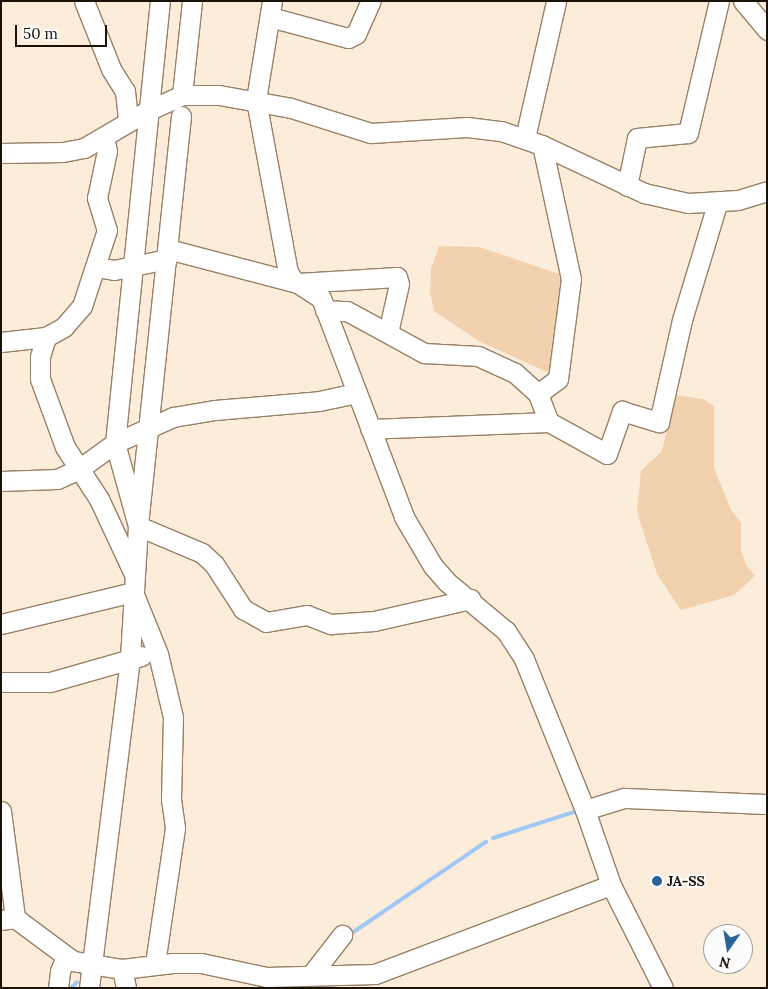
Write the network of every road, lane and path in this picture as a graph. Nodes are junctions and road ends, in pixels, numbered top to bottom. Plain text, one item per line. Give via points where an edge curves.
1 (84, 1) edge
2 (160, 1) edge
3 (192, 1) edge
4 (370, 1) edge
5 (556, 1) edge
6 (719, 1) edge
7 (743, 1) edge
8 (271, 9) edge
9 (767, 30) edge
10 (182, 95) junction
11 (256, 100) junction
12 (149, 110) junction
13 (181, 116) dead end
14 (128, 122) junction
15 (104, 138) junction
16 (533, 141) junction
17 (1, 153) edge
18 (627, 186) junction
19 (767, 191) edge
20 (718, 201) junction
21 (167, 254) junction
22 (134, 265) junction
23 (97, 267) junction
24 (298, 283) junction
25 (325, 310) junction
26 (388, 333) junction
27 (46, 337) junction
28 (1, 342) edge
29 (357, 393) junction
30 (538, 394) junction
31 (549, 422) junction
32 (149, 428) junction
33 (370, 429) junction
34 (115, 443) junction
35 (79, 468) junction
36 (1, 481) edge
37 (138, 526) junction
38 (134, 573) junction
39 (133, 592) junction
40 (471, 599) junction
41 (1, 624) edge
42 (158, 654) junction
43 (130, 657) junction
44 (1, 682) edge
45 (767, 804) edge
46 (585, 810) junction
47 (1, 811) edge
48 (611, 885) junction
49 (8, 919) edge
50 (342, 935) dead end
51 (66, 957) junction
52 (92, 964) junction
53 (155, 964) junction
54 (122, 969) junction
55 (311, 975) junction
56 (377, 981) edge
57 (257, 982) edge
58 (58, 988) edge
59 (89, 988) edge
60 (126, 988) edge
61 (663, 988) edge

1 - 14 street via 111,69 125,91
2 - 12 street
3 - 10 street
4 - 8 street via 356,34 348,38
5 - 16 street
6 - 18 street via 688,133 637,138
7 - 9 street
8 - 11 street
10 - 11 street
10 - 12 street
11 - 16 street via 360,132 473,127
11 - 24 street via 288,272
12 - 14 street
12 - 22 street
13 - 21 street
14 - 15 street
15 - 17 street via 72,151
15 - 23 street via 107,151 97,198 107,230
16 - 18 street
16 - 30 street via 571,279 558,379
18 - 20 street via 688,203
19 - 20 street via 738,200
20 - 31 street via 682,320 659,422 622,411 607,454
21 - 22 street
21 - 24 street
21 - 32 street
22 - 23 street via 114,270
22 - 34 street
23 - 27 street via 92,271 82,306 73,319
24 - 25 street via 315,292
24 - 26 street via 397,277 399,284
25 - 26 street via 347,311
25 - 29 street
26 - 30 street via 424,353 478,356 515,373
27 - 28 street
27 - 35 street via 40,358 44,396 65,447
29 - 32 street via 319,401 182,415
29 - 33 street
30 - 31 street
31 - 33 street
32 - 34 street
32 - 37 street
33 - 40 street via 404,517 433,566 447,582
34 - 35 street
34 - 37 street
35 - 36 street via 57,479
35 - 38 street via 99,499
37 - 38 street
37 - 40 street via 202,553 214,564 243,609 266,622 307,615 332,624 374,621
38 - 39 street
39 - 41 street
39 - 42 street
39 - 43 street
40 - 46 street via 506,631 524,658
42 - 43 street
42 - 53 street via 173,717 171,799 175,828
43 - 44 street via 50,682
43 - 52 street
45 - 46 street via 624,798
46 - 48 street
47 - 49 street
48 - 56 street
48 - 61 street
49 - 51 street via 47,939
50 - 55 street
51 - 52 street
51 - 58 street
52 - 54 street
52 - 59 street
53 - 54 street
53 - 57 street via 201,963
54 - 60 street
55 - 56 street
55 - 57 street

